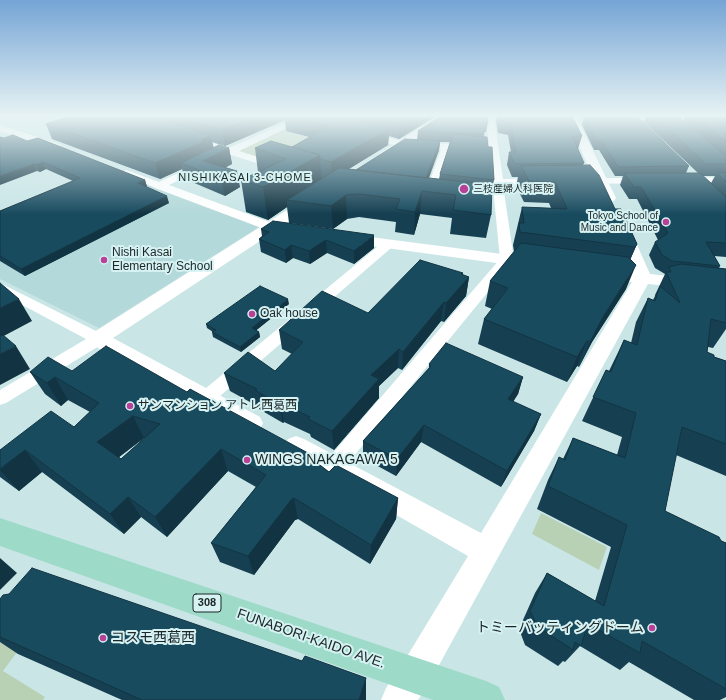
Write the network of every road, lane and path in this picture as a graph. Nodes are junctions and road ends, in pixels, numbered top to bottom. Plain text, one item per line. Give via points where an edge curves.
1 (62, 149) edge
2 (221, 149) edge
3 (238, 149) edge
4 (393, 149) edge
5 (445, 149) edge
6 (479, 149) edge
7 (485, 149) joint
8 (586, 149) edge
9 (66, 150) edge
10 (231, 152) junction
11 (375, 160) edge
12 (116, 169) edge
13 (288, 169) edge
14 (687, 170) edge
15 (726, 180) edge
16 (572, 181) edge
17 (601, 181) junction
18 (650, 181) edge
19 (674, 181) edge
20 (698, 181) junction
21 (497, 182) junction
22 (549, 182) edge
23 (159, 186) junction
24 (709, 192) edge
25 (322, 193) edge
26 (430, 195) edge
27 (270, 227) junction
28 (294, 231) edge
29 (332, 236) edge
30 (387, 244) junction
31 (507, 260) junction
32 (546, 265) edge
33 (616, 275) edge
34 (643, 278) junction
35 (0, 287) edge
36 (726, 287) edge
37 (98, 339) junction
38 (0, 398) edge
39 (206, 398) junction
40 (333, 467) junction
41 (0, 532) edge
42 (486, 551) junction
43 (406, 687) edge
44 (486, 700) edge

1 - 9 street
2 - 10 street
3 - 10 street
4 - 11 street
5 - 26 street
6 - 7 street
7 - 21 street
8 - 17 street
10 - 13 street
10 - 23 street
12 - 23 street
14 - 20 street
15 - 20 street
16 - 17 street
17 - 18 street
17 - 34 street
19 - 20 street
20 - 24 street
21 - 22 street
21 - 31 street via 495,204
23 - 27 street
25 - 27 street
27 - 28 street
27 - 37 street
29 - 30 street
30 - 31 street
30 - 39 street
31 - 32 street
31 - 40 street
33 - 34 street
34 - 36 street
34 - 42 street
35 - 37 street
37 - 38 street
37 - 39 street
39 - 40 street
40 - 42 street
41 - 43 main road, FUNABORI-KAIDO AVE. / 308
42 - 43 street
43 - 44 main road, FUNABORI-KAIDO AVE. / 308

